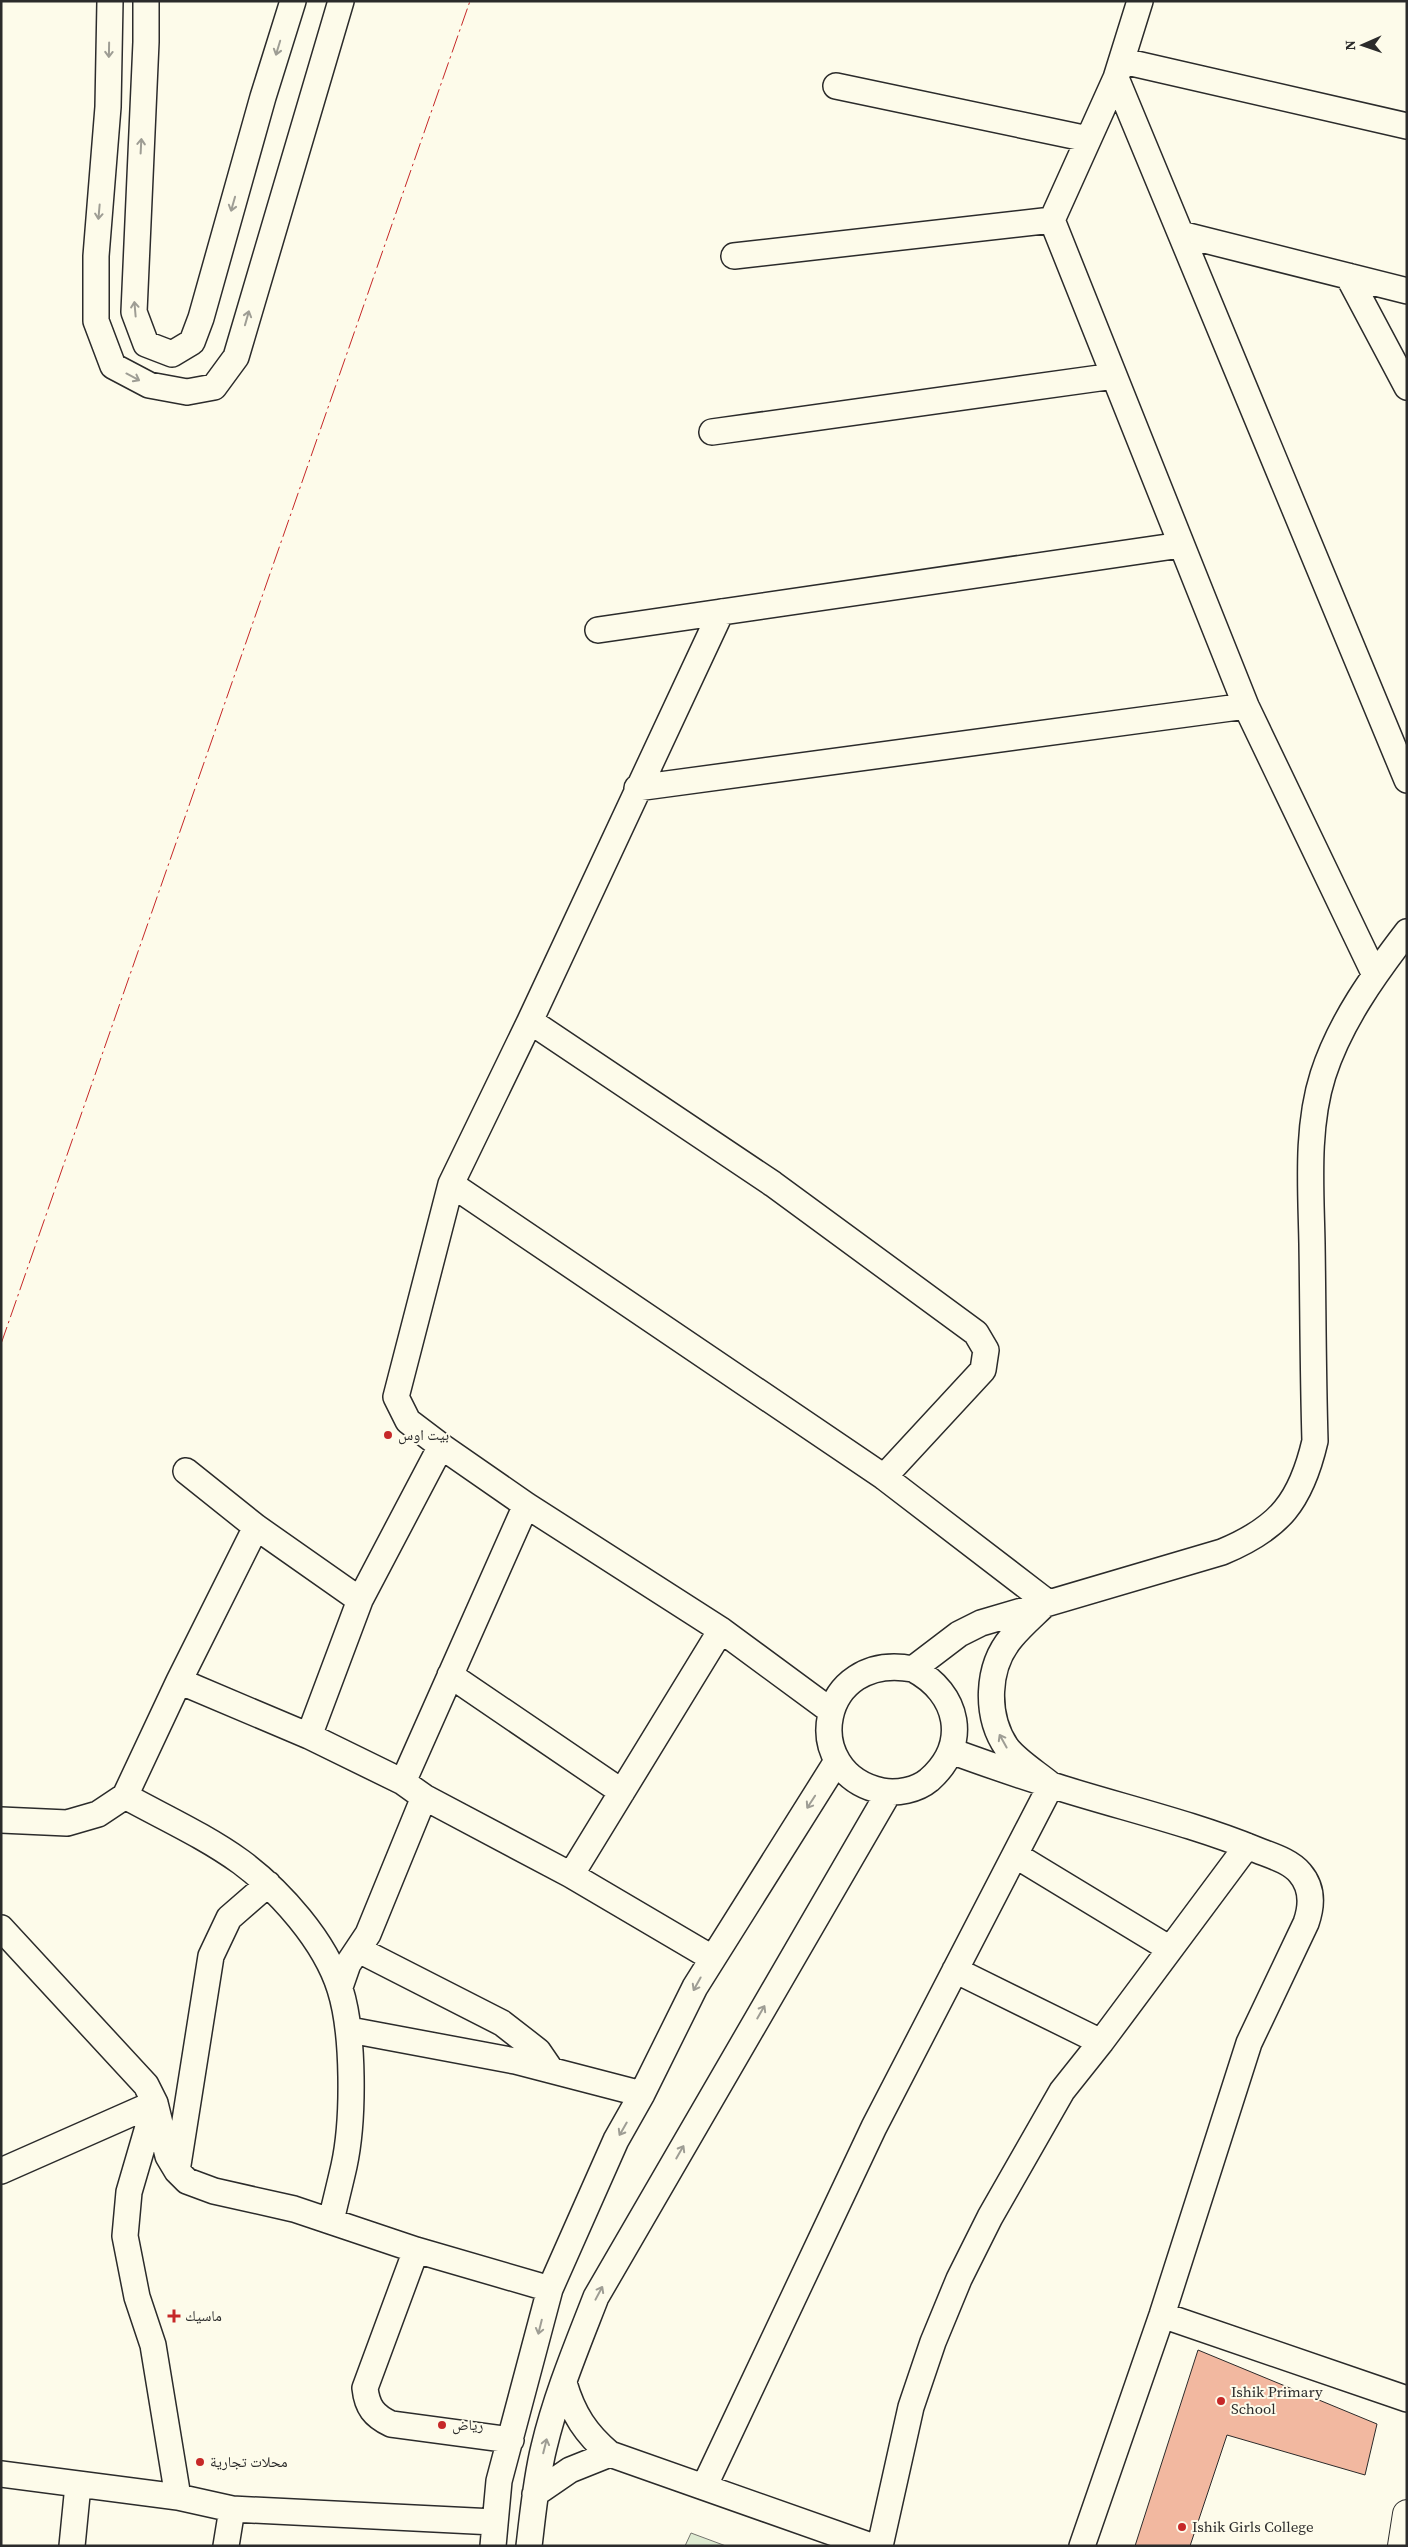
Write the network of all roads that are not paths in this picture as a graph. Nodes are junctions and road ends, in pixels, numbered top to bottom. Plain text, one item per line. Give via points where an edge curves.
1 (110, 1) edge
2 (146, 1) edge
3 (293, 1) edge
4 (341, 1) edge
5 (1140, 1) edge
6 (1120, 70) junction
7 (836, 86) dead end
8 (1407, 126) edge
9 (1088, 139) junction
10 (1052, 220) junction
11 (1181, 234) junction
12 (734, 256) dead end
13 (1348, 276) junction
14 (1407, 291) edge
15 (1114, 376) junction
16 (1407, 387) edge
17 (712, 432) dead end
18 (1181, 546) junction
19 (721, 612) junction
20 (598, 630) dead end
21 (1246, 706) junction
22 (1407, 780) edge
23 (637, 788) junction
24 (1407, 932) edge
25 (1375, 974) junction
26 (530, 1021) junction
27 (451, 1184) junction
28 (441, 1446) junction
29 (186, 1472) dead end
30 (884, 1477) junction
31 (526, 1506) junction
32 (256, 1527) junction
33 (360, 1600) junction
34 (1047, 1602) junction
35 (721, 1630) junction
36 (913, 1669) junction
37 (450, 1675) junction
38 (179, 1681) junction
39 (831, 1711) junction
40 (309, 1736) junction
41 (951, 1752) junction
42 (838, 1761) junction
43 (403, 1782) junction
44 (1051, 1785) junction
45 (622, 1792) junction
46 (889, 1792) junction
47 (125, 1796) junction
48 (424, 1796) junction
49 (1, 1820) edge
50 (1247, 1846) junction
51 (1015, 1855) junction
52 (571, 1876) junction
53 (268, 1884) junction
54 (1, 1928) edge
55 (1170, 1949) junction
56 (359, 1950) junction
57 (712, 1958) junction
58 (955, 1970) junction
59 (340, 1988) junction
60 (350, 2030) junction
61 (1101, 2042) junction
62 (551, 2070) junction
63 (642, 2094) junction
64 (155, 2103) junction
65 (1, 2171) edge
66 (177, 2171) junction
67 (330, 2221) junction
68 (416, 2250) junction
69 (550, 2289) junction
70 (1162, 2315) junction
71 (564, 2383) junction
72 (1407, 2399) edge
73 (511, 2440) junction
74 (610, 2454) junction
75 (1, 2474) edge
76 (78, 2485) junction
77 (704, 2487) junction
78 (535, 2494) junction
79 (178, 2497) junction
80 (232, 2509) junction
81 (1407, 2514) edge
82 (494, 2534) edge
83 (72, 2546) edge
84 (226, 2546) edge
85 (529, 2546) edge
86 (871, 2546) edge
87 (880, 2546) edge
88 (1082, 2546) edge
89 (1402, 2546) edge

1 -> 4 street via 108,107 96,256 96,321 113,366 149,386 187,392 214,387 236,357
3 -> 2 street via 201,318 192,342 172,354 146,344 134,312
5 - 6 street
6 - 8 street
6 - 9 street
6 - 11 street
7 - 9 street
9 - 10 street
10 - 12 street
10 - 15 street
11 - 13 street
11 - 22 street
13 - 14 street
13 - 16 street
15 - 17 street
15 - 18 street
18 - 19 street
18 - 21 street
19 - 20 street
19 - 23 street
21 - 23 street
21 - 25 street
23 - 26 street
24 - 25 street
25 - 34 street via 1336,1042 1323,1076 1314,1119 1311,1208 1315,1441 1308,1471 1295,1498 1275,1522 1250,1540 1222,1552
26 - 27 street
26 - 30 street via 773,1184 976,1333 986,1350 983,1370
27 - 28 street via 396,1397 408,1421
27 - 30 street
28 - 31 street
28 - 33 street
29 - 32 street
30 - 34 street
31 - 35 street
31 - 37 street
32 - 33 street
32 - 38 street
33 - 40 street
34 - 36 street via 981,1623 959,1634
44 -> 34 street via 1008,1749 997,1728 991,1705 992,1681 998,1659 1010,1638
35 - 39 street
35 - 45 street
36 - 39 street via 879,1667 863,1673 838,1695
36 - 41 street via 940,1688 949,1702 954,1727
37 - 43 street
37 - 45 street
38 - 40 street
38 - 47 street
39 - 42 street via 831,1745
40 - 43 street
41 - 44 street
41 - 46 street via 941,1769 926,1782 908,1790
42 - 46 street via 857,1782
42 -> 57 street
43 - 48 street
44 - 50 street
44 - 51 street
45 - 52 street
71 -> 46 street via 596,2298
47 - 49 street via 98,1814 67,1823
47 - 53 street via 218,1848
48 - 52 street
48 - 56 street
50 - 55 street
50 - 70 street via 1290,1864 1300,1873 1311,1897 1310,1910 1249,2042
51 - 55 street
51 - 58 street
52 - 57 street
53 - 59 street via 297,1915 321,1950
53 - 66 street via 229,1918 211,1956
54 - 64 street via 135,2071
55 - 61 street
56 - 59 street via 348,1964
56 - 62 street via 502,2023 538,2051
57 -> 63 street
58 - 61 street
58 - 77 street via 874,2127
59 - 60 street
60 - 62 street
60 - 67 street via 347,2145
61 - 87 street via 1062,2091 990,2217 960,2279 933,2342 911,2407
62 - 63 street
63 -> 69 street via 616,2140
64 - 65 street
64 - 66 street via 168,2156
64 - 79 street via 129,2192 125,2236 137,2297 153,2345
66 - 67 street via 200,2187 294,2209
67 - 68 street
68 - 69 street
68 - 73 street via 369,2376 366,2388 371,2411 391,2424
69 -> 73 street
70 - 72 street
70 - 88 street
71 - 74 street via 580,2423
78 -> 71 street via 544,2446
73 - 82 street via 499,2481
74 - 77 street
74 - 78 street via 570,2470
75 - 76 street
76 - 79 street
76 - 83 street
77 - 86 street
78 - 85 street
79 - 80 street
80 - 82 street
80 - 84 street
81 - 89 main road

